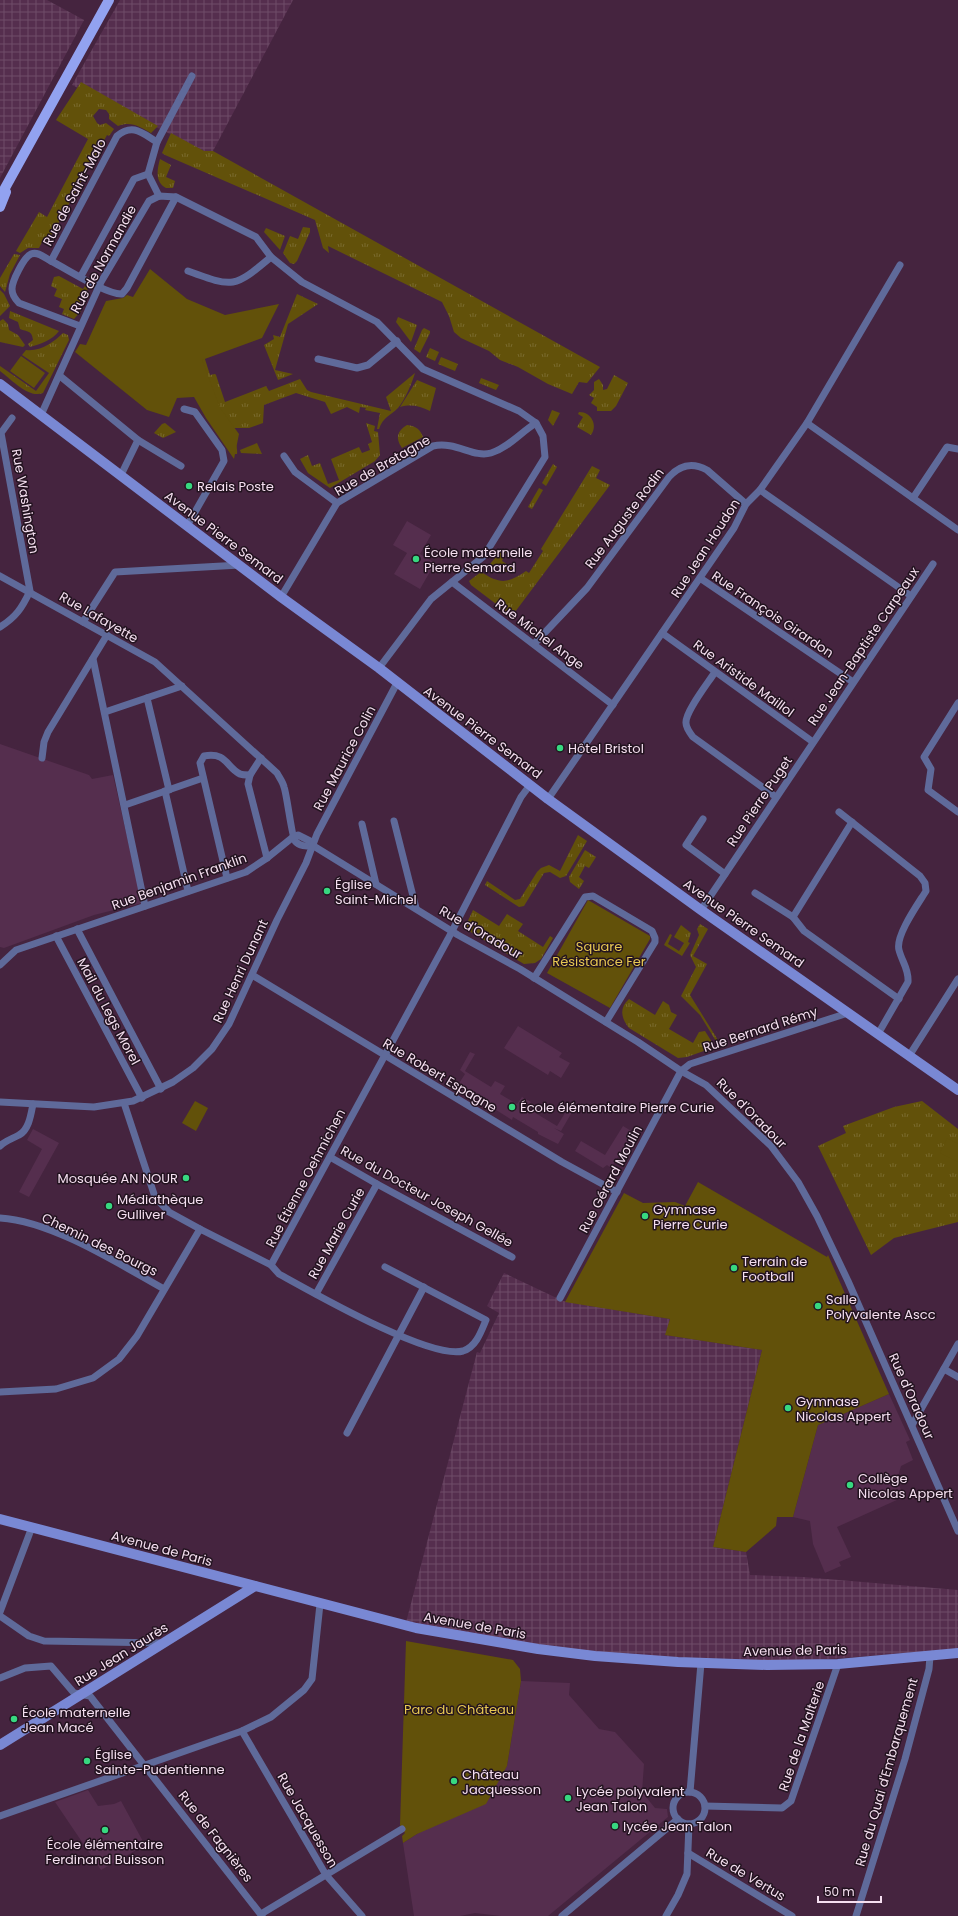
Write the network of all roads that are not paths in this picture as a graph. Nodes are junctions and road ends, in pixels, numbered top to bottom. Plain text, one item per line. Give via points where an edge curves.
1 (109, 0) edge
2 (192, 76) dead end
3 (157, 142) junction
4 (148, 174) junction
5 (12, 177) junction
6 (159, 196) junction
7 (0, 197) edge
8 (176, 197) junction
9 (0, 207) edge
10 (271, 257) junction
11 (51, 261) junction
12 (900, 265) dead end
13 (188, 272) dead end
14 (81, 276) junction
15 (98, 288) junction
16 (80, 326) junction
17 (397, 341) junction
18 (318, 359) dead end
19 (60, 376) junction
20 (0, 384) edge
21 (184, 409) dead end
22 (40, 415) junction
23 (12, 418) dead end
24 (807, 422) junction
25 (536, 423) junction
26 (138, 440) junction
27 (958, 449) edge
28 (284, 456) dead end
29 (181, 466) dead end
30 (121, 476) junction
31 (760, 490) junction
32 (913, 498) junction
33 (337, 503) junction
34 (746, 504) junction
35 (187, 526) junction
36 (958, 530) edge
37 (933, 564) dead end
38 (240, 565) junction
39 (0, 576) edge
40 (700, 578) junction
41 (452, 582) junction
42 (30, 591) junction
43 (911, 596) junction
44 (281, 597) junction
45 (84, 622) junction
46 (0, 627) edge
47 (662, 633) junction
48 (107, 635) junction
49 (534, 644) junction
50 (94, 659) junction
51 (379, 668) junction
52 (715, 672) junction
53 (853, 682) junction
54 (397, 683) junction
55 (182, 686) junction
56 (147, 698) junction
57 (958, 703) edge
58 (613, 705) junction
59 (105, 712) junction
60 (813, 742) junction
61 (42, 758) dead end
62 (261, 758) junction
63 (250, 775) junction
64 (203, 778) junction
65 (530, 785) junction
66 (167, 791) junction
67 (776, 797) junction
68 (548, 799) junction
69 (125, 805) junction
70 (839, 812) dead end
71 (958, 812) edge
72 (703, 819) dead end
73 (394, 821) dead end
74 (852, 822) junction
75 (362, 824) dead end
76 (293, 837) junction
77 (312, 845) junction
78 (267, 858) junction
79 (725, 874) junction
80 (227, 878) junction
81 (376, 884) junction
82 (188, 891) junction
83 (755, 893) dead end
84 (145, 906) junction
85 (416, 908) junction
86 (701, 910) junction
87 (793, 917) junction
88 (77, 929) junction
89 (452, 931) junction
90 (56, 936) junction
91 (0, 965) edge
92 (252, 975) junction
93 (534, 978) junction
94 (958, 979) edge
95 (899, 999) junction
96 (848, 1014) junction
97 (606, 1022) junction
98 (878, 1034) junction
99 (384, 1056) junction
100 (910, 1056) junction
101 (681, 1071) junction
102 (161, 1089) junction
103 (958, 1090) edge
104 (142, 1098) junction
105 (0, 1102) edge
106 (124, 1103) junction
107 (33, 1104) junction
108 (0, 1146) edge
109 (330, 1157) junction
110 (377, 1184) junction
111 (617, 1192) junction
112 (2, 1218) edge
113 (200, 1229) junction
114 (512, 1257) dead end
115 (271, 1265) junction
116 (385, 1267) dead end
117 (424, 1287) junction
118 (164, 1289) junction
119 (316, 1294) junction
120 (560, 1298) dead end
121 (397, 1335) junction
122 (958, 1344) edge
123 (944, 1369) junction
124 (958, 1377) edge
125 (0, 1392) edge
126 (912, 1425) junction
127 (347, 1433) dead end
128 (0, 1519) edge
129 (32, 1527) junction
130 (958, 1531) edge
131 (255, 1586) junction
132 (320, 1604) junction
133 (0, 1612) edge
134 (0, 1616) edge
135 (164, 1642) junction
136 (958, 1653) edge
137 (930, 1656) junction
138 (701, 1663) junction
139 (838, 1664) junction
140 (0, 1678) edge
141 (86, 1695) junction
142 (242, 1731) junction
143 (0, 1744) edge
144 (144, 1765) junction
145 (690, 1792) junction
146 (705, 1806) junction
147 (0, 1816) edge
148 (678, 1819) junction
149 (689, 1824) junction
150 (402, 1829) dead end
151 (688, 1853) junction
152 (326, 1875) junction
153 (261, 1915) edge
154 (362, 1916) edge
155 (562, 1916) edge
156 (666, 1916) edge
157 (792, 1916) edge
158 (856, 1916) edge

1 - 5 main road
2 - 3 street
3 - 4 street
3 - 11 street, Rue de Saint-Malo via 135,129 124,130 117,136
4 - 6 street
4 - 14 street via 134,179
5 - 7 main road
5 - 9 main road
6 - 8 street
6 - 15 street, Rue de Normandie via 149,201
8 - 10 street via 256,237
8 - 15 street, Rue de Saint-Malo via 122,294 114,295
10 - 13 street via 250,275 232,284 219,283
10 - 17 street via 302,282 377,322
11 - 14 street, Rue de Saint-Malo
11 - 16 street via 38,254 32,254 24,259 12,288 13,297 19,303
12 - 24 street, Rue Jean Houdon
14 - 15 street, Rue de Saint-Malo
15 - 16 street, Rue de Normandie
16 - 19 street, Rue de Normandie
17 - 18 street via 368,365 358,368
17 - 25 street via 423,369 519,411
19 - 22 street, Rue de Normandie
19 - 26 street
20 - 22 main road, Avenue Pierre Semard
21 - 35 street via 195,412 222,450 224,461
22 - 30 main road, Avenue Pierre Semard
23 - 42 street, Rue Washington via 1,433
24 - 31 street, Rue Jean Houdon
24 - 32 street
25 - 33 street, Rue de Bretagne via 492,453 481,454 443,444 433,446
25 - 41 street via 543,436 545,457 484,556
26 - 29 street
26 - 30 street
27 - 32 street via 947,447
28 - 33 street via 295,472
30 - 35 main road, Avenue Pierre Semard
31 - 34 street, Rue Jean Houdon
31 - 43 street
32 - 36 street
33 - 44 street, Rue de Bretagne
34 - 40 street, Rue Jean Houdon via 734,528
34 - 49 street, Rue Auguste Rodin via 700,466 680,467 669,478 587,588
35 - 38 main road, Avenue Pierre Semard
37 - 43 street, Rue Jean-Baptiste Carpeaux
38 - 44 main road, Avenue Pierre Semard
38 - 45 street via 115,572
39 - 42 street, Rue Lafayette
40 - 47 street, Rue Jean Houdon
40 - 53 street, Rue François Girardon
41 - 49 street, Rue Michel Ange
41 - 51 street via 431,599
42 - 45 street, Rue Lafayette
42 - 46 street via 22,609
43 - 53 street, Rue Jean-Baptiste Carpeaux
44 - 51 main road, Avenue Pierre Semard
45 - 48 street, Rue Lafayette
47 - 52 street, Rue Aristide Maillol
47 - 58 street, Rue Jean Houdon
48 - 50 street
48 - 55 street, Rue Lafayette via 155,662
49 - 58 street, Rue Michel Ange
50 - 59 street
50 - 61 street via 48,732
51 - 54 main road, Avenue Pierre Semard
52 - 60 street, Rue Aristide Maillol
52 - 67 street via 688,715 688,731
53 - 60 street, Rue Jean-Baptiste Carpeaux
54 - 65 main road, Avenue Pierre Semard
54 - 77 street, Rue Maurice Colin
55 - 56 street
55 - 62 street, Rue Lafayette
56 - 59 street
56 - 66 street
57 - 71 street via 924,757 931,769 928,790
58 - 68 street, Rue Jean Houdon
59 - 69 street
60 - 67 street, Rue Pierre Puget
62 - 63 street
62 - 76 street, Rue Lafayette via 277,773 284,785
63 - 64 street via 240,774 227,761 212,755 204,756 200,763
63 - 78 street via 248,784
64 - 66 street
64 - 80 street
65 - 68 main road, Avenue Pierre Semard
65 - 89 street, Rue Étienne Oehmichen via 521,797
66 - 69 street
66 - 82 street
67 - 79 street, Rue Pierre Puget
68 - 86 main road, Avenue Pierre Semard
69 - 84 street
70 - 74 street
72 - 79 street via 686,845
73 - 85 street
74 - 87 street
74 - 95 street via 920,876 925,883 926,891 899,937 898,948 908,973 908,982
75 - 81 street
76 - 77 street via 295,842 307,847
76 - 78 street, Rue Benjamin Franklin
77 - 81 street, Rue d'Oradour
77 - 92 street, Rue Henri Dunant via 306,863
78 - 80 street, Rue Benjamin Franklin via 246,872
79 - 86 street, Rue Pierre Puget
80 - 82 street, Rue Benjamin Franklin
81 - 85 street, Rue d'Oradour
82 - 84 street, Rue Benjamin Franklin
83 - 87 street
84 - 88 street, Rue Benjamin Franklin
85 - 89 street, Rue d'Oradour
86 - 96 main road, Avenue Pierre Semard
87 - 95 street via 804,932
88 - 90 street, Rue Benjamin Franklin
88 - 102 street, Mail du Legs Morel
89 - 93 street, Rue d'Oradour
89 - 99 street, Rue Étienne Oehmichen
90 - 91 street, Rue Benjamin Franklin via 16,950
90 - 104 street, Mail du Legs Morel
92 - 99 street, Rue Robert Espagne
92 - 102 street, Rue Henri Dunant via 229,1024 212,1049 193,1068
93 - 97 street, Rue d'Oradour
93 - 97 street via 585,897 593,896 652,931 656,938 655,942
94 - 100 street
95 - 98 street
96 - 98 main road, Avenue Pierre Semard
96 - 101 street, Rue Bernard Rémy via 690,1064
97 - 101 street, Rue d'Oradour
98 - 100 main road, Avenue Pierre Semard
99 - 109 street, Rue Étienne Oehmichen
99 - 111 street, Rue Robert Espagne
100 - 103 main road, Avenue Pierre Semard
101 - 111 street, Rue Gérard Moulin
101 - 126 street, Rue d'Oradour via 706,1085 736,1112 771,1146 798,1182 848,1281
102 - 104 street, Rue Henri Dunant
104 - 106 street, Rue Henri Dunant
105 - 107 street, Rue Henri Dunant
106 - 107 street, Rue Henri Dunant via 94,1107
106 - 113 street, Rue Étienne Oehmichen via 155,1197 169,1212
107 - 108 street via 25,1130 21,1135 9,1139
109 - 110 street, Rue du Docteur Joseph Gellée
109 - 115 street, Rue Étienne Oehmichen
110 - 114 street, Rue du Docteur Joseph Gellée
110 - 119 street, Rue Marie Curie
111 - 120 street, Rue Gérard Moulin
112 - 118 street, Chemin des Bourgs via 30,1222 56,1233
113 - 115 street, Rue Étienne Oehmichen
113 - 118 street
115 - 119 street via 279,1274
116 - 117 street
117 - 121 street
117 - 121 street via 486,1320 479,1337 472,1346 454,1353 443,1352
118 - 125 street via 137,1336 119,1359 93,1378 56,1389
119 - 121 street
121 - 127 street
122 - 123 street
123 - 124 street
123 - 126 street
126 - 130 street, Rue d'Oradour
128 - 129 main road, Avenue de Paris
129 - 131 main road, Avenue de Paris
129 - 133 street
131 - 132 main road, Avenue de Paris
131 - 135 main road, Rue Jean Jaurès
132 - 138 main road, Avenue de Paris via 476,1640 580,1654
132 - 142 street via 312,1679 304,1690 271,1717
134 - 135 street via 29,1636 44,1641
135 - 141 main road, Rue Jean Jaurès
136 - 137 main road, Avenue de Paris
137 - 139 main road, Avenue de Paris
137 - 158 street, Rue du Quai d'Embarquement via 929,1669 905,1759
138 - 139 main road, Avenue de Paris
138 - 145 street
139 - 146 street, Rue de la Malterie via 791,1801 782,1808
140 - 141 street, Rue de Fagnières via 25,1668 51,1666 74,1693
141 - 143 main road, Rue Jean Jaurès
141 - 144 street, Rue de Fagnières
142 - 144 street
142 - 152 street, Rue Jacquesson
144 - 147 street
144 - 153 street, Rue de Fagnières
145 - 146 street via 700,1796
145 - 148 street via 681,1794 674,1801 673,1811
146 - 149 street via 703,1816 695,1823
148 - 149 street
148 - 155 street
149 - 151 street
150 - 152 street
151 - 156 street via 687,1874
151 - 157 street, Rue de Vertus
152 - 153 street
152 - 154 street, Rue Jacquesson

